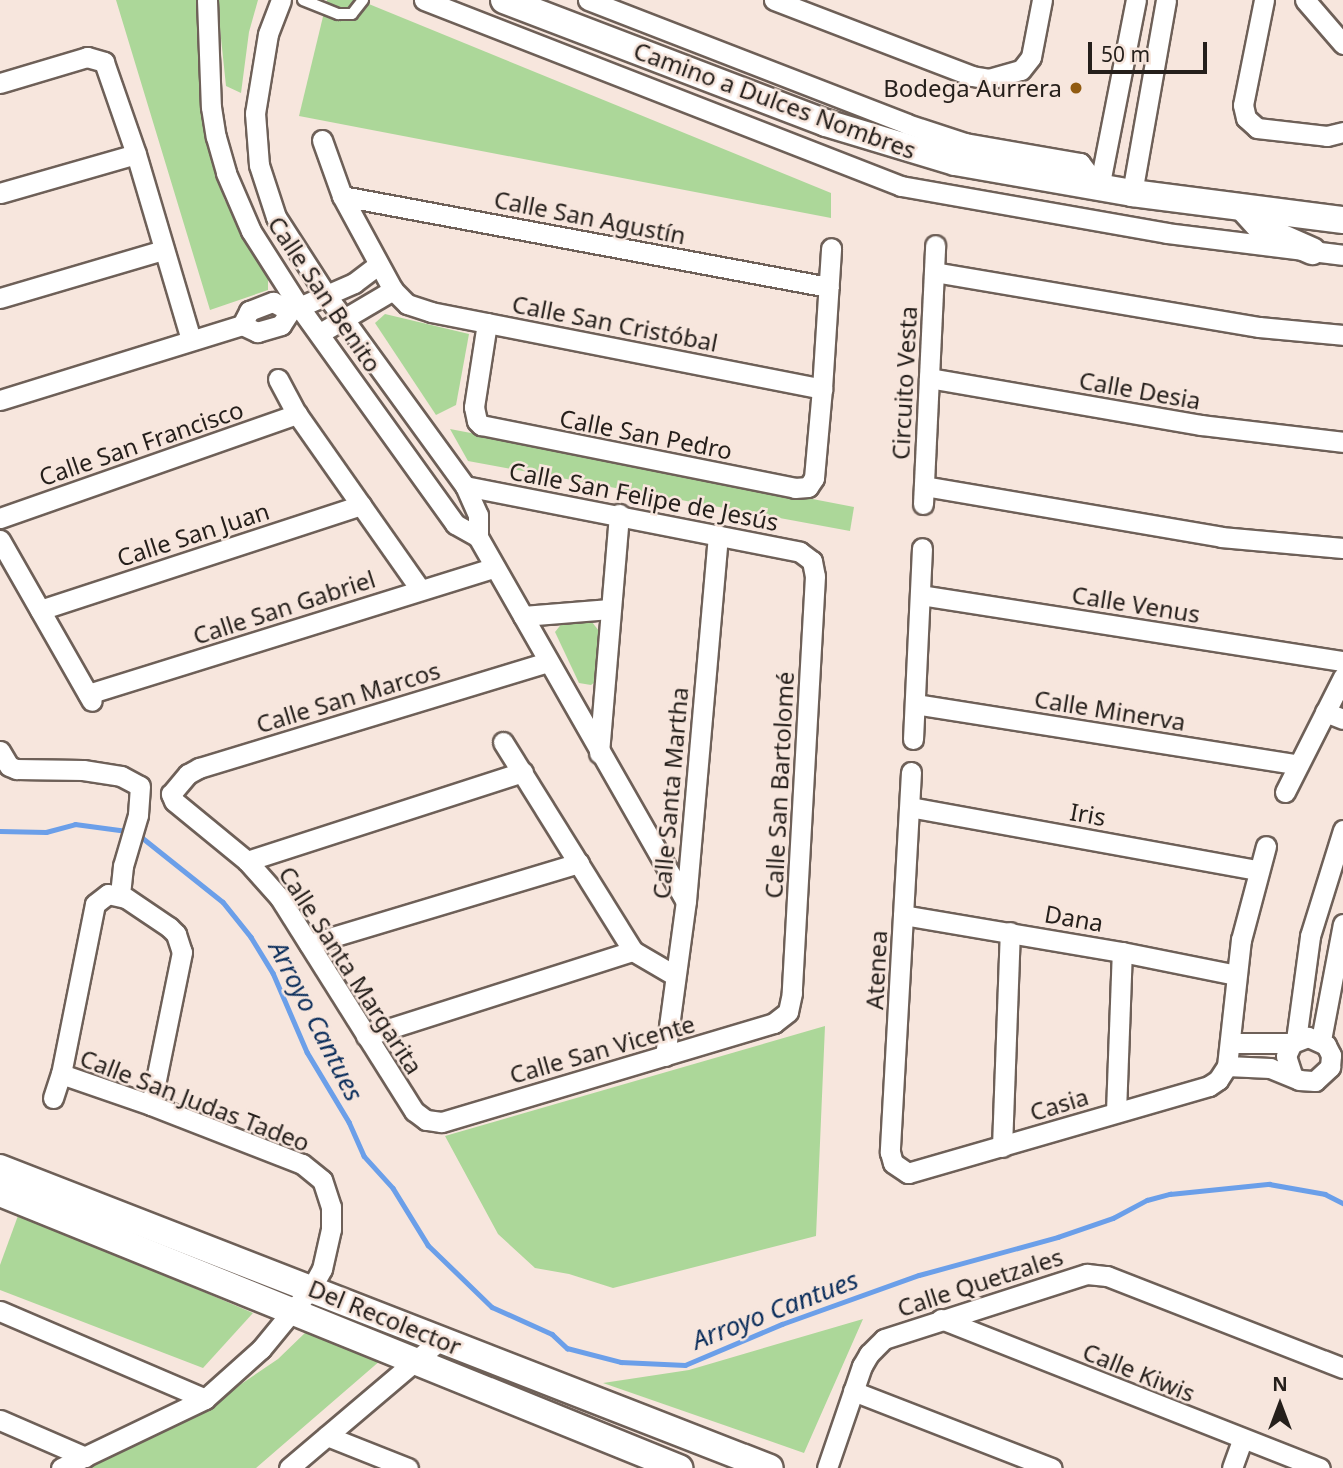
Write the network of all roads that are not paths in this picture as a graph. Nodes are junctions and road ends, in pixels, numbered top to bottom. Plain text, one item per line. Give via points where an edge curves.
1 (207, 0) edge
2 (281, 0) edge
3 (303, 0) edge
4 (363, 0) edge
5 (424, 0) edge
6 (504, 0) edge
7 (588, 0) edge
8 (774, 0) edge
9 (1042, 0) edge
10 (1136, 0) edge
11 (1166, 0) edge
12 (1264, 0) edge
13 (1306, 0) edge
14 (1343, 44) edge
15 (1122, 69) junction
16 (1152, 74) junction
17 (0, 83) edge
18 (1112, 114) junction
19 (1143, 121) junction
20 (1343, 132) edge
21 (322, 140) dead end
22 (136, 153) junction
23 (1099, 188) junction
24 (0, 193) edge
25 (1132, 193) junction
26 (342, 196) junction
27 (1245, 210) junction
28 (1343, 220) edge
29 (935, 245) dead end
30 (831, 248) dead end
31 (163, 250) junction
32 (1312, 251) junction
33 (1343, 255) edge
34 (378, 265) junction
35 (934, 272) junction
36 (828, 287) junction
37 (397, 295) junction
38 (327, 296) junction
39 (0, 298) edge
40 (295, 310) junction
41 (345, 318) junction
42 (488, 323) junction
43 (320, 333) junction
44 (1343, 335) edge
45 (191, 340) junction
46 (929, 378) junction
47 (278, 379) dead end
48 (822, 389) junction
49 (0, 400) edge
50 (297, 414) junction
51 (1343, 442) edge
52 (465, 486) junction
53 (361, 505) junction
54 (619, 514) junction
55 (0, 519) edge
56 (718, 535) junction
57 (478, 537) junction
58 (0, 540) edge
59 (922, 548) dead end
60 (1343, 548) edge
61 (812, 561) joint
62 (495, 567) junction
63 (420, 589) junction
64 (921, 595) junction
65 (610, 609) junction
66 (40, 610) junction
67 (523, 616) junction
68 (1343, 661) edge
69 (547, 662) junction
70 (1341, 685) edge
71 (915, 704) junction
72 (1334, 715) edge
73 (913, 740) dead end
74 (503, 742) dead end
75 (0, 751) edge
76 (599, 753) junction
77 (1298, 765) junction
78 (523, 772) junction
79 (911, 772) dead end
80 (1285, 792) dead end
81 (172, 794) joint
82 (910, 807) junction
83 (1343, 830) edge
84 (1266, 846) dead end
85 (247, 861) junction
86 (579, 863) junction
87 (1258, 870) junction
88 (120, 895) junction
89 (686, 901) junction
90 (903, 915) junction
91 (1343, 923) edge
92 (1010, 932) junction
93 (309, 944) junction
94 (634, 951) junction
95 (1122, 952) junction
96 (674, 975) junction
97 (1236, 975) junction
98 (788, 1012) joint
99 (366, 1036) junction
100 (1294, 1042) junction
101 (1231, 1043) junction
102 (1331, 1047) edge
103 (665, 1056) junction
104 (1227, 1066) junction
105 (1343, 1073) edge
106 (61, 1074) junction
107 (1292, 1075) junction
108 (1323, 1077) junction
109 (53, 1098) dead end
110 (151, 1105) junction
111 (1116, 1112) junction
112 (426, 1120) joint
113 (1002, 1147) junction
114 (0, 1168) edge
115 (898, 1169) joint
116 (0, 1193) edge
117 (312, 1287) junction
118 (294, 1310) junction
119 (0, 1311) edge
120 (941, 1319) junction
121 (440, 1340) junction
122 (415, 1363) junction
123 (1343, 1368) edge
124 (853, 1391) junction
125 (205, 1399) junction
126 (0, 1420) edge
127 (327, 1436) junction
128 (1242, 1440) junction
129 (85, 1457) junction
130 (733, 1462) edge
131 (61, 1468) edge
132 (289, 1468) edge
133 (408, 1468) edge
134 (680, 1468) edge
135 (770, 1468) edge
136 (827, 1468) edge
137 (1052, 1468) edge
138 (1232, 1468) edge
139 (1320, 1468) edge

1 - 40 street, Calle San Benito via 211,107 226,173 251,231
2 - 38 street, Calle San Benito via 259,75 254,113 259,164 276,217
3 - 4 lane via 338,14 352,14
5 - 32 street via 901,186 1167,233
6 - 23 street, Camino a Dulces Nombres via 878,140 955,162
7 - 23 street via 907,124 965,143 1080,163
8 - 9 street via 989,79 1021,70 1031,57
10 - 15 street
11 - 16 street
12 - 20 street via 1243,105 1246,118 1257,128 1328,136
13 - 14 street
15 - 16 street
15 - 18 street
16 - 19 street
17 - 22 street via 87,57 104,62
18 - 19 street
18 - 23 street
19 - 25 street
21 - 26 street
22 - 24 street
22 - 31 street
23 - 25 street, Camino a Dulces Nombres
25 - 27 street, Camino a Dulces Nombres
26 - 34 street
26 - 36 street, Calle San Agustín
27 - 28 street, Camino a Dulces Nombres
27 - 32 street via 1262,229
29 - 35 street, Circuito Vesta
30 - 36 street
31 - 39 street
31 - 45 street
32 - 33 street
34 - 37 street
34 - 38 street
35 - 44 street via 1259,327
35 - 46 street, Circuito Vesta
36 - 48 street
37 - 41 street
37 - 42 street, Calle San Cristóbal via 432,312
38 - 40 street
38 - 41 street, Calle San Benito
40 - 43 street, Calle San Benito
40 - 45 street via 273,302 249,311 242,325
41 - 43 street
41 - 52 street, Calle San Benito
42 - 48 street, Calle San Cristóbal
42 - 48 street, Calle San Pedro via 474,407 477,421 488,428 808,487 814,478
43 - 57 street, Calle San Benito via 455,524
45 - 49 street
46 - 51 street, Calle Desia via 1201,425
46 - 60 street, Circuito Vesta via 923,495 1221,537
47 - 50 street
50 - 53 street
50 - 55 street, Calle San Francisco
52 - 54 street, Calle San Felipe de Jesús
52 - 57 street, Calle San Benito via 478,515
53 - 63 street
53 - 66 street, Calle San Juan
54 - 56 street, Calle San Felipe de Jesús
54 - 65 street
56 - 61 street, Calle San Felipe de Jesús via 800,552
56 - 89 street, Calle Santa Martha
57 - 62 street, Calle San Benito
58 - 66 street
59 - 64 street
61 - 98 street, Calle San Bartolomé via 815,576
62 - 63 street, Calle San Gabriel
62 - 67 street, Calle San Benito
63 - 66 street, Calle San Gabriel via 90,698
64 - 68 street, Calle Venus
64 - 71 street
65 - 67 street
65 - 76 street
67 - 69 street, Calle San Benito
69 - 76 street, Calle San Benito
69 - 81 street, Calle San Marcos via 199,768
70 - 72 street
71 - 73 street
71 - 77 street, Calle Minerva
72 - 77 street
74 - 78 street
75 - 88 street via 16,769 83,770 121,776 140,786
76 - 89 street, Calle San Benito
77 - 80 street
78 - 85 street
78 - 86 street
79 - 82 street, Atenea
81 - 85 street, Calle Santa Margarita via 174,801
82 - 87 street, Iris
82 - 90 street, Atenea
83 - 100 street via 1310,936
84 - 87 street
85 - 93 street, Calle Santa Margarita via 280,898
86 - 93 street
86 - 94 street
87 - 97 street
88 - 106 street via 108,894 95,904
88 - 110 street via 169,927 182,952
89 - 96 street, Calle Santa Martha
90 - 92 street, Dana
90 - 115 street, Atenea via 890,1152
91 - 102 street
92 - 95 street, Dana
92 - 113 street
93 - 99 street, Calle Santa Margarita
94 - 96 street
94 - 99 street
95 - 97 street, Dana
95 - 111 street
96 - 103 street, Calle Santa Martha
97 - 101 street
98 - 103 street, Calle San Vicente via 774,1023
99 - 112 street, Calle Santa Margarita via 414,1111
100 - 101 street
100 - 102 street via 1308,1037
100 - 107 street via 1286,1056
101 - 104 street
102 - 108 street via 1330,1068
103 - 112 street, Calle San Vicente via 441,1122
104 - 107 street via 1270,1068
104 - 111 street, Casia via 1209,1086
105 - 108 street
106 - 109 street
106 - 110 street, Calle San Judas Tadeo
107 - 108 street via 1307,1082
110 - 117 street, Calle San Judas Tadeo via 302,1164 322,1180 331,1207 331,1229 322,1269
111 - 113 street, Casia
113 - 115 street, Casia via 920,1172
114 - 117 street, Del Recolector
116 - 118 street, Del Recolector
117 - 118 street, Calle San Judas Tadeo
117 - 121 street, Del Recolector
118 - 122 street, Del Recolector
118 - 125 street, Calle San Judas Tadeo via 261,1349
119 - 125 street
120 - 123 street, Calle Quetzales via 1096,1274
120 - 124 street, Calle Quetzales via 884,1339 869,1354
120 - 128 street, Calle Kiwis
121 - 122 street
121 - 130 street, Del Recolector
122 - 127 street
122 - 134 street, Del Recolector
124 - 136 street, Calle Quetzales
124 - 137 street
125 - 129 street, Calle San Judas Tadeo
126 - 129 street
127 - 132 street
127 - 133 street
128 - 138 street
128 - 139 street, Calle Kiwis
129 - 131 street, Calle San Judas Tadeo
130 - 135 street, Del Recolector

